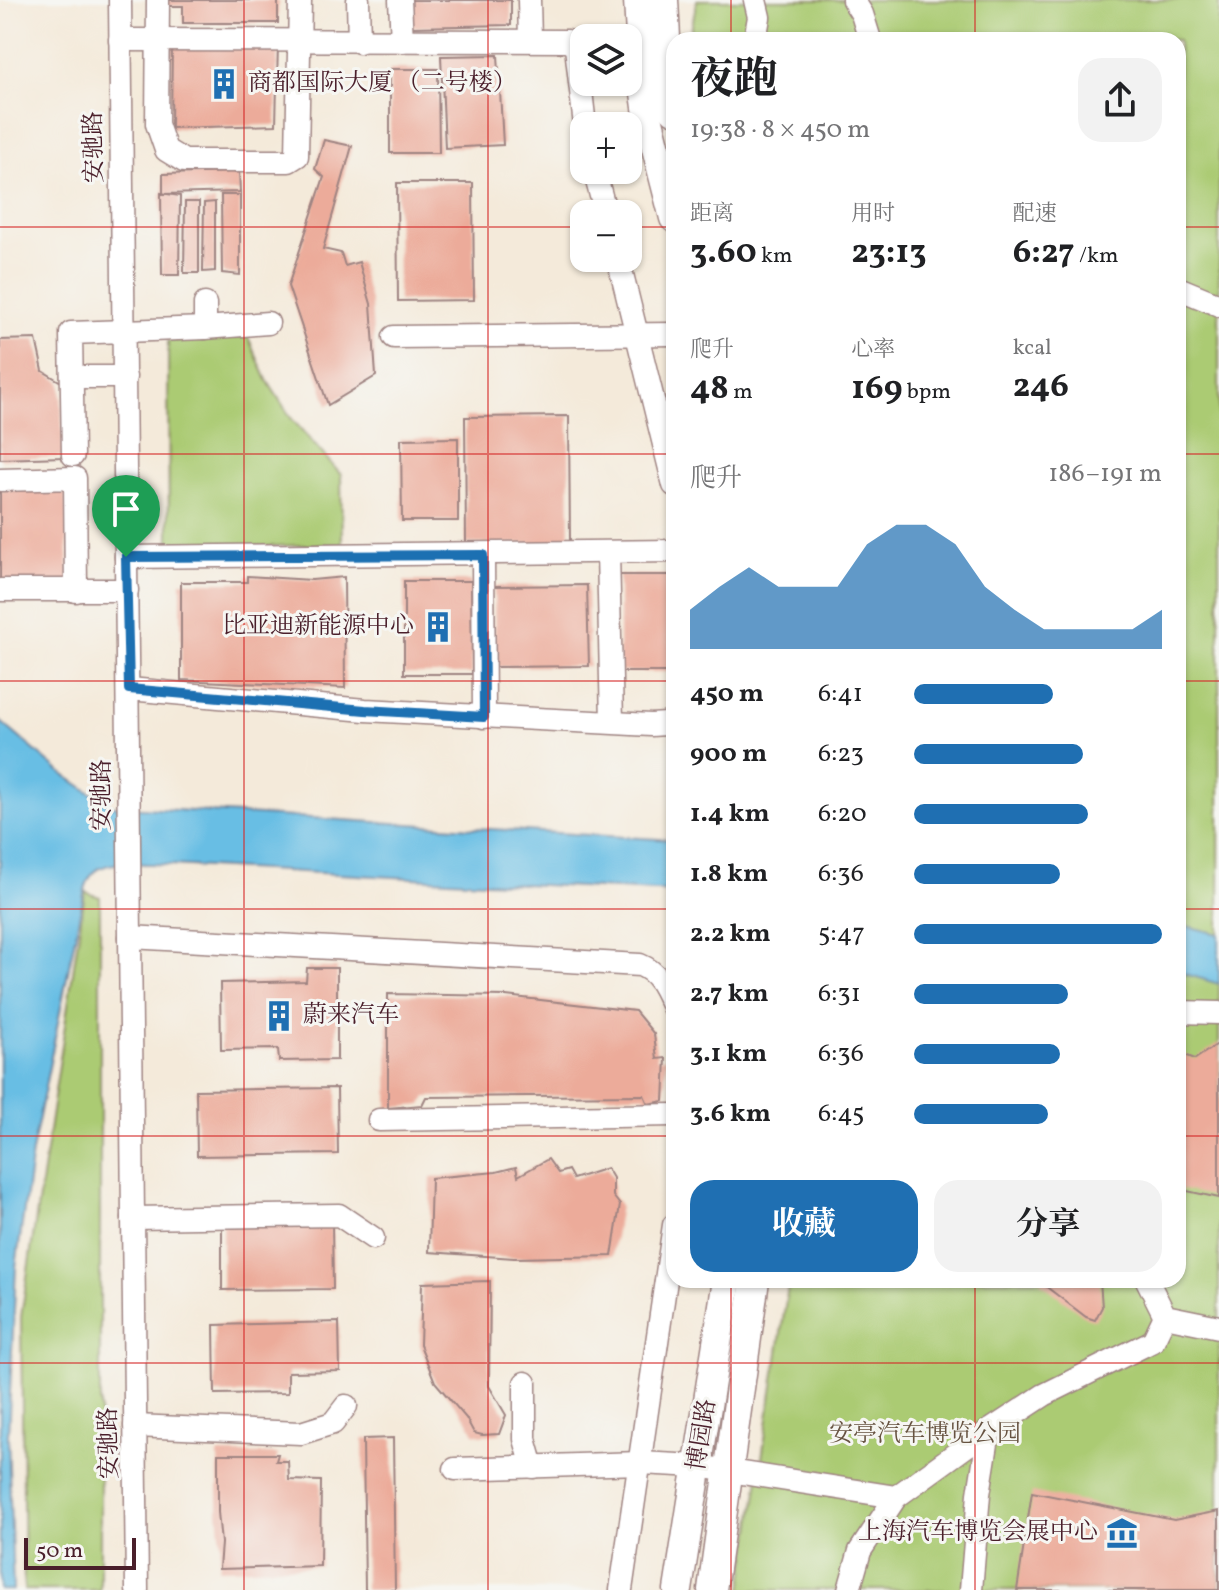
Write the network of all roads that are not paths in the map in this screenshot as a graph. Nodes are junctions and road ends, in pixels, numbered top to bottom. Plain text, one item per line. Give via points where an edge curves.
1 (120, 0) edge
2 (158, 0) edge
3 (300, 0) edge
4 (358, 0) edge
5 (400, 0) edge
6 (529, 0) edge
7 (638, 0) edge
8 (664, 0) edge
9 (853, 0) edge
10 (757, 8) edge
11 (756, 32) edge
12 (768, 32) edge
13 (868, 32) edge
14 (666, 38) edge
15 (120, 40) junction
16 (158, 40) junction
17 (530, 40) junction
18 (299, 41) junction
19 (402, 41) junction
20 (359, 42) junction
21 (583, 112) edge
22 (666, 187) edge
23 (622, 272) edge
24 (1186, 291) edge
25 (205, 304) dead end
26 (1219, 305) edge
27 (268, 323) dead end
28 (205, 328) junction
29 (123, 331) junction
30 (666, 334) edge
31 (638, 335) junction
32 (394, 337) dead end
33 (72, 377) junction
34 (125, 377) junction
35 (666, 452) edge
36 (73, 455) dead end
37 (0, 480) edge
38 (666, 551) edge
39 (608, 553) junction
40 (483, 555) junction
41 (126, 557) junction
42 (0, 590) edge
43 (127, 590) junction
44 (76, 591) junction
45 (129, 689) junction
46 (484, 717) junction
47 (612, 722) junction
48 (666, 724) edge
49 (130, 937) junction
50 (666, 994) edge
51 (1186, 1012) edge
52 (1219, 1013) edge
53 (666, 1115) edge
54 (379, 1120) dead end
55 (133, 1218) junction
56 (373, 1238) dead end
57 (666, 1281) edge
58 (726, 1288) edge
59 (754, 1288) edge
60 (1151, 1288) edge
61 (1165, 1316) junction
62 (1219, 1327) edge
63 (525, 1383) dead end
64 (346, 1406) dead end
65 (135, 1426) junction
66 (989, 1431) junction
67 (640, 1463) junction
68 (698, 1466) junction
69 (533, 1467) junction
70 (455, 1469) dead end
71 (728, 1470) junction
72 (896, 1497) junction
73 (137, 1590) edge
74 (621, 1590) edge
75 (678, 1590) edge
76 (712, 1590) edge
77 (849, 1590) edge
78 (971, 1590) edge

1 - 15 street, 安驰路
2 - 16 street
3 - 18 street
4 - 20 street
5 - 19 street
6 - 17 street
7 - 22 main road via 649,121
8 - 14 main road
9 - 13 street
10 - 11 street
10 - 12 street
15 - 16 street
15 - 29 street, 安驰路
16 - 18 street
16 - 18 street via 157,124 166,150 184,161 289,161 297,156
17 - 19 street
17 - 21 street via 568,41 576,47
18 - 20 street
19 - 20 street
23 - 31 street
24 - 26 street
25 - 28 street
27 - 28 street
28 - 29 street
29 - 33 street via 71,333
29 - 34 street, 安驰路
30 - 31 street
31 - 32 street
31 - 35 street
33 - 34 street
33 - 36 street
34 - 41 street, 安驰路
37 - 44 street via 75,478
38 - 39 street
39 - 40 street
39 - 47 street
40 - 41 street
40 - 46 street
41 - 43 street, 安驰路
42 - 44 street
43 - 44 street
43 - 45 street, 安驰路
45 - 46 street
45 - 49 street, 安驰路
46 - 47 street
47 - 48 street
49 - 50 street via 640,965 653,970
49 - 55 street, 安驰路
51 - 52 street
53 - 54 street
55 - 56 street via 339,1215
55 - 65 street, 安驰路
57 - 67 street
58 - 68 main road, 博园路
59 - 71 main road, 博园路
60 - 61 street
61 - 62 street
61 - 66 street via 1153,1341 1044,1395
63 - 69 street via 525,1439
64 - 65 street via 333,1423 301,1433
65 - 73 street, 安驰路
66 - 72 street
66 - 78 street
67 - 68 street
67 - 69 street
67 - 74 street
68 - 71 street
68 - 75 main road, 博园路
69 - 70 street
71 - 72 street
71 - 76 main road, 博园路
72 - 77 street via 860,1551

